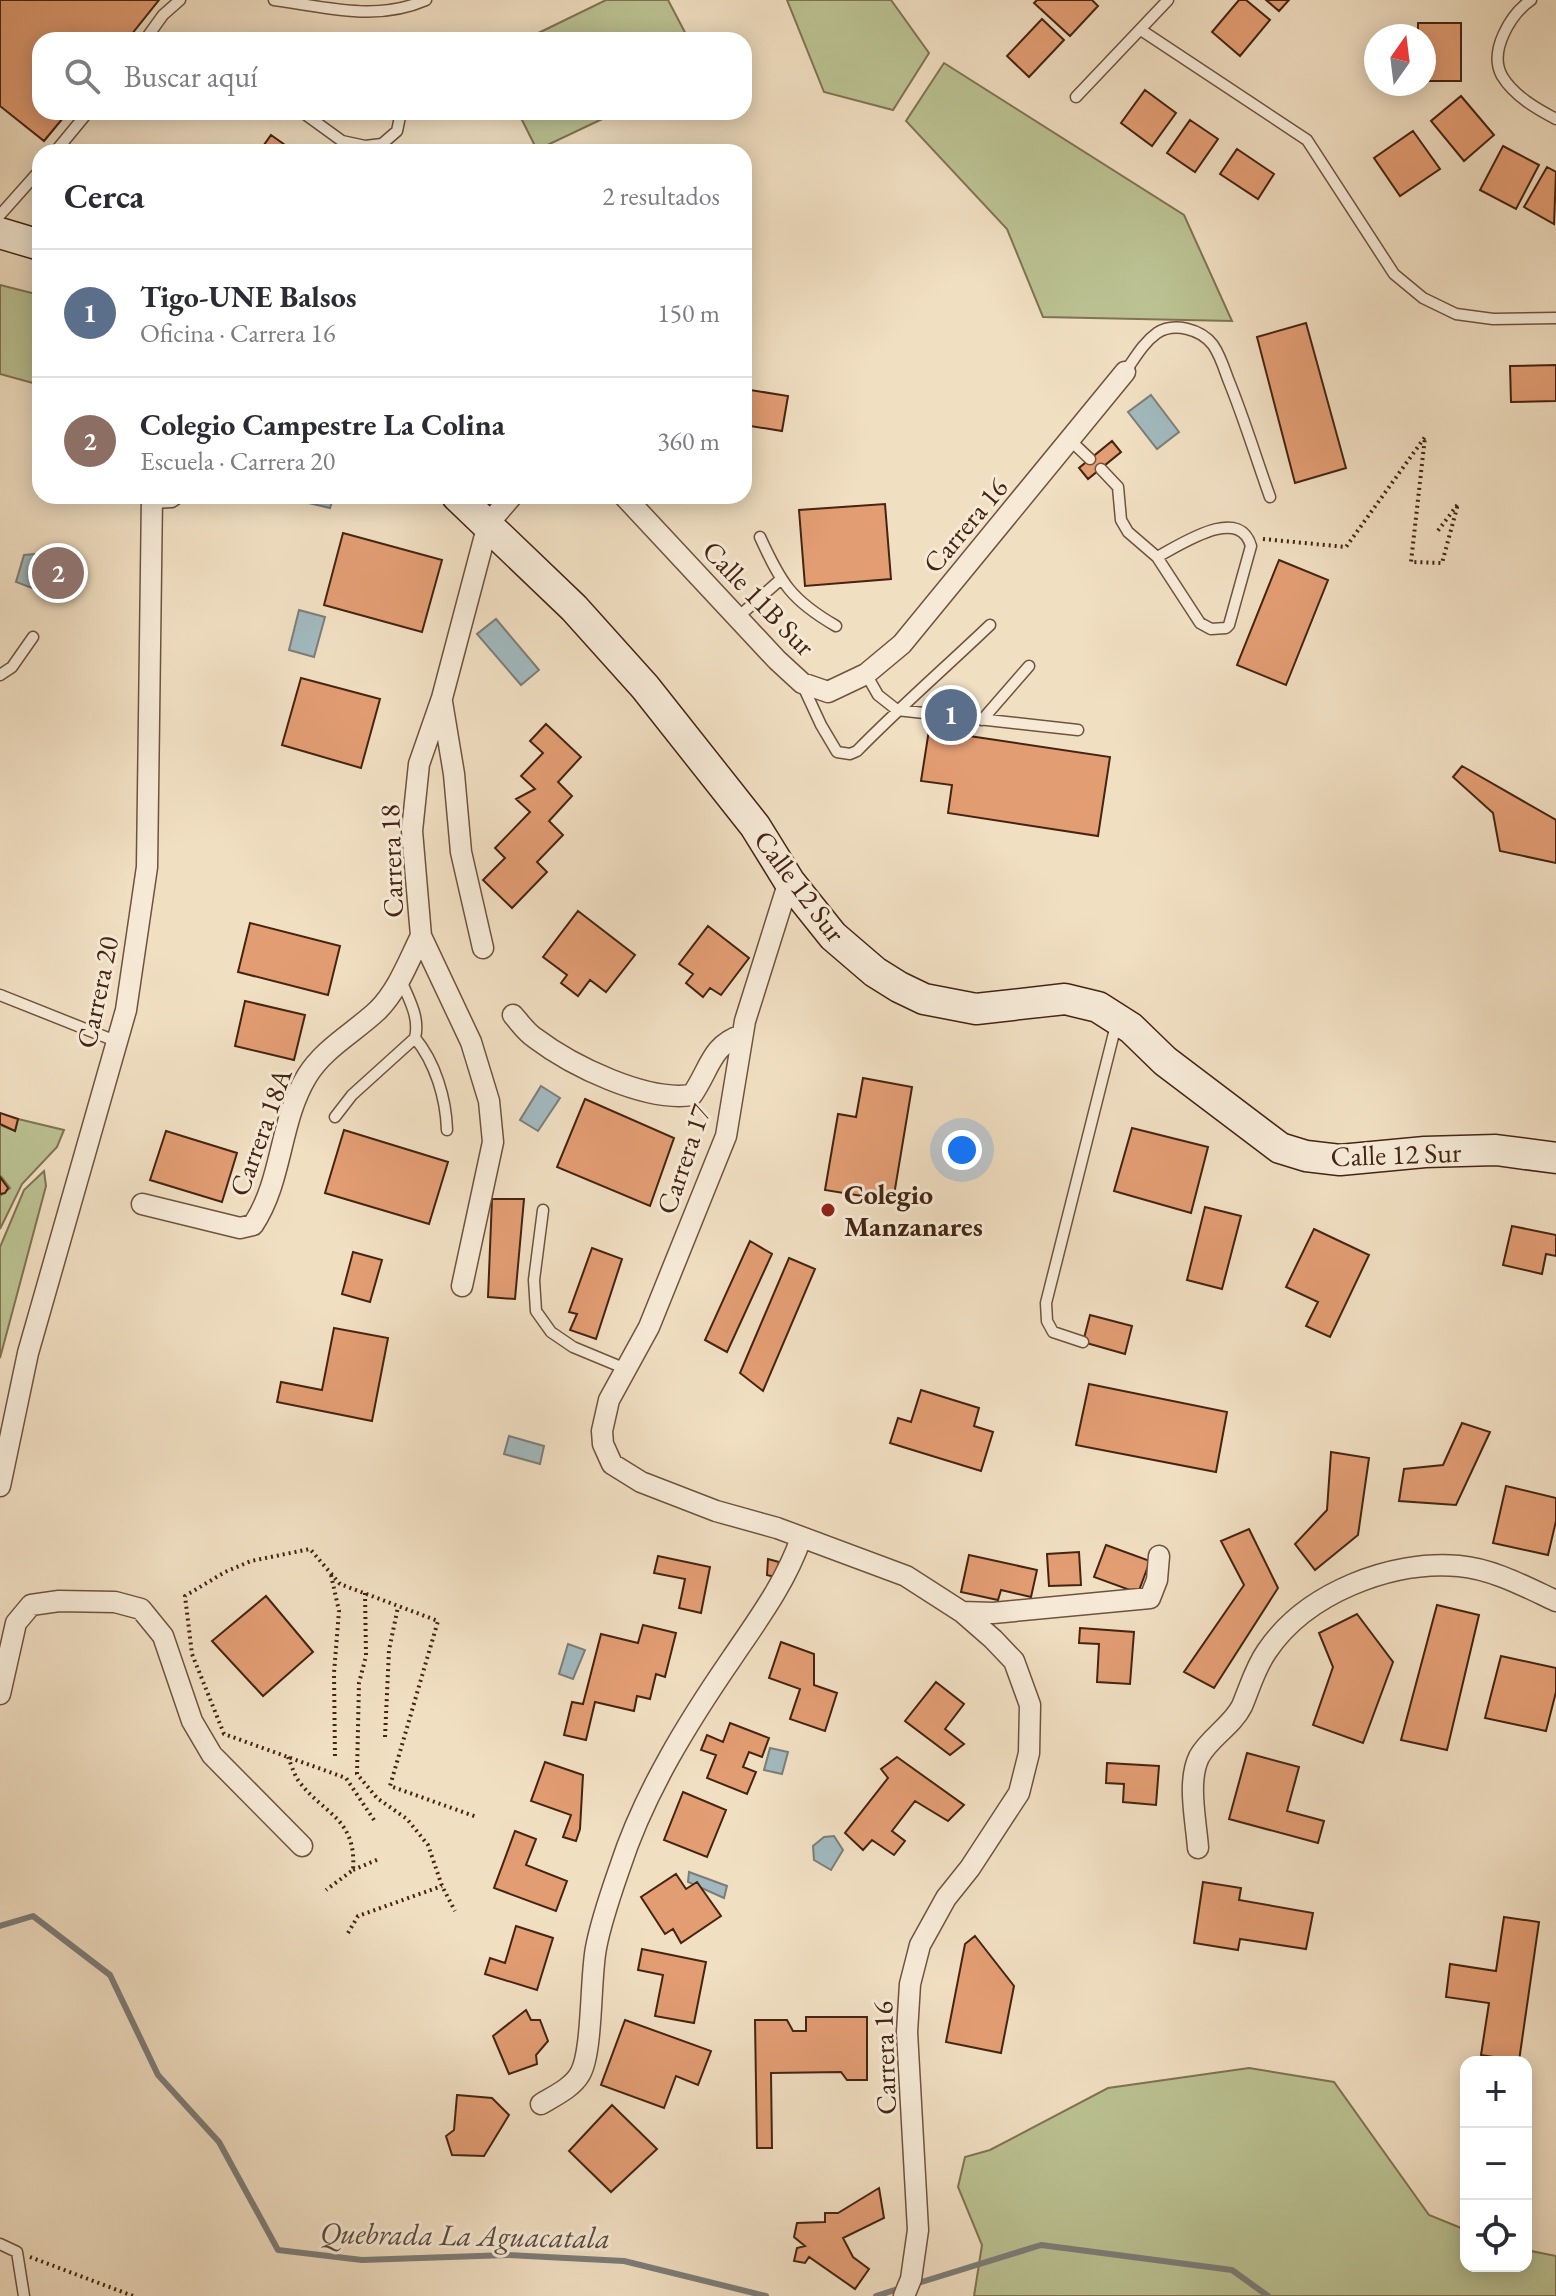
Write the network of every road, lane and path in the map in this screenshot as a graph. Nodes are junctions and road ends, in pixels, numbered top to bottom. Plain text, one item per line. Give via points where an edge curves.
1 (180, 0) edge
2 (274, 0) edge
3 (426, 0) edge
4 (1168, 0) edge
5 (1531, 0) edge
6 (1141, 30) junction
7 (151, 32) edge
8 (1076, 97) dead end
9 (1556, 119) edge
10 (81, 120) edge
11 (317, 120) edge
12 (399, 120) edge
13 (62, 144) edge
14 (356, 144) edge
15 (382, 144) edge
16 (32, 180) edge
17 (0, 218) edge
18 (21, 240) edge
19 (1556, 318) edge
20 (1125, 372) joint
21 (1070, 440) junction
22 (1090, 459) dead end
23 (1101, 469) dead end
24 (1270, 497) dead end
25 (152, 504) edge
26 (466, 504) edge
27 (505, 504) edge
28 (632, 504) edge
29 (488, 524) junction
30 (1437, 532) dead end
31 (760, 537) dead end
32 (1248, 538) junction
33 (1157, 557) junction
34 (780, 580) junction
35 (738, 617) junction
36 (990, 625) dead end
37 (836, 626) dead end
38 (33, 637) dead end
39 (1029, 666) dead end
40 (866, 674) junction
41 (0, 675) edge
42 (802, 683) junction
43 (828, 692) joint
44 (442, 698) junction
45 (897, 710) junction
46 (982, 720) junction
47 (1078, 730) dead end
48 (789, 881) junction
49 (421, 936) junction
50 (483, 948) dead end
51 (400, 978) junction
52 (0, 995) edge
53 (513, 1015) dead end
54 (1117, 1019) junction
55 (742, 1035) junction
56 (415, 1038) junction
57 (118, 1042) junction
58 (335, 1117) dead end
59 (447, 1130) dead end
60 (1556, 1158) edge
61 (142, 1204) dead end
62 (543, 1210) dead end
63 (462, 1286) dead end
64 (1083, 1342) dead end
65 (626, 1369) junction
66 (0, 1486) edge
67 (801, 1538) junction
68 (1159, 1556) dead end
69 (330, 1573) junction
70 (365, 1593) junction
71 (1556, 1601) edge
72 (398, 1607) junction
73 (962, 1612) junction
74 (0, 1694) edge
75 (385, 1737) dead end
76 (288, 1757) junction
77 (335, 1759) dead end
78 (477, 1817) dead end
79 (374, 1820) dead end
80 (302, 1846) dead end
81 (1198, 1848) dead end
82 (379, 1859) dead end
83 (353, 1870) junction
84 (442, 1886) junction
85 (326, 1890) dead end
86 (455, 1911) dead end
87 (348, 1933) dead end
88 (541, 2104) dead end
89 (0, 2244) edge
90 (17, 2252) junction
91 (24, 2296) edge
92 (133, 2296) edge
93 (904, 2296) edge

1 - 7 lane
2 - 3 lane via 383,13
4 - 6 lane
5 - 9 lane via 1506,30 1499,50 1501,74 1515,92
6 - 8 lane
6 - 19 lane via 1307,140 1394,274 1423,298 1456,314
10 - 13 lane
11 - 14 lane via 342,141
12 - 15 lane via 397,131
16 - 17 lane
17 - 18 main road
20 - 21 street, Carrera 16
20 - 24 lane via 1160,331 1188,329 1201,335 1221,362
21 - 22 lane
21 - 40 street, Carrera 16 via 902,644
23 - 33 lane via 1118,487 1121,520 1128,532
25 - 57 street, Carrera 20 via 147,867
26 - 29 main road, Calle 12 Sur
27 - 29 street
28 - 35 street, Calle 11B Sur
29 - 44 street, Carrera 18
29 - 48 main road, Calle 12 Sur via 645,687 755,826
30 - 32 path via 1458,504 1442,563 1411,562 1425,437 1346,547
31 - 34 lane
32 - 33 lane via 1219,526
32 - 33 lane via 1251,546 1229,625 1222,630 1200,623
34 - 35 lane
34 - 37 lane via 813,613
35 - 42 street, Calle 11B Sur
36 - 45 lane
38 - 41 lane
39 - 46 lane
40 - 43 street, Carrera 16
40 - 45 lane via 878,695
42 - 43 street, Calle 11B Sur
42 - 45 lane via 821,725 843,755 857,751
44 - 49 street, Carrera 18 via 419,764 412,831
44 - 50 street via 461,852
45 - 46 lane
46 - 47 lane
48 - 54 main road, Calle 12 Sur via 833,936 875,972 924,999 976,1009 1065,999 1098,1007
48 - 55 street, Carrera 17
49 - 51 street, Carrera 18A
49 - 63 street, Carrera 18 via 471,1042 489,1101 493,1142
51 - 56 lane via 415,1013
51 - 61 street, Carrera 18A via 380,1008 306,1077 273,1185 253,1225 240,1228
52 - 57 lane
53 - 55 street via 533,1037 579,1065 629,1086 679,1097 692,1095 715,1052 726,1040
54 - 60 main road, Calle 12 Sur via 1280,1148 1340,1160 1496,1150
54 - 64 lane via 1046,1303 1053,1332
55 - 65 street, Carrera 17 via 726,1136 670,1279
56 - 58 lane
56 - 59 lane via 429,1054
57 - 66 street, Carrera 20 via 28,1353
62 - 65 lane via 534,1280 536,1311 551,1332 573,1347
65 - 67 street, Carrera 17 via 609,1400 602,1431 612,1464 641,1482
67 - 73 street via 906,1576
67 - 88 street via 756,1625 698,1710 643,1809 596,1948 580,2074
68 - 73 street via 1150,1598
69 - 70 path via 340,1584
69 - 76 path via 310,1549 251,1561 185,1596 192,1654 224,1734
69 - 77 path via 339,1611
70 - 72 path
70 - 84 path via 357,1774 428,1845
71 - 81 street via 1493,1574 1460,1566 1424,1566 1354,1584 1294,1620 1253,1673 1241,1708 1200,1756 1194,1777
72 - 75 path via 389,1650
72 - 78 path via 438,1621 390,1786
73 - 93 street, Carrera 16 via 1014,1661 1030,1705 1029,1753 1019,1793 946,1898 920,1945 910,1984 907,2032 918,2230
74 - 80 street via 16,1623 31,1605 115,1602 141,1609 163,1636 192,1721 212,1755
76 - 79 path via 346,1778
76 - 83 path via 299,1781 340,1820 354,1855
82 - 83 path
83 - 85 path
84 - 86 path
84 - 87 path via 358,1916
89 - 90 lane
90 - 91 lane
90 - 92 path

